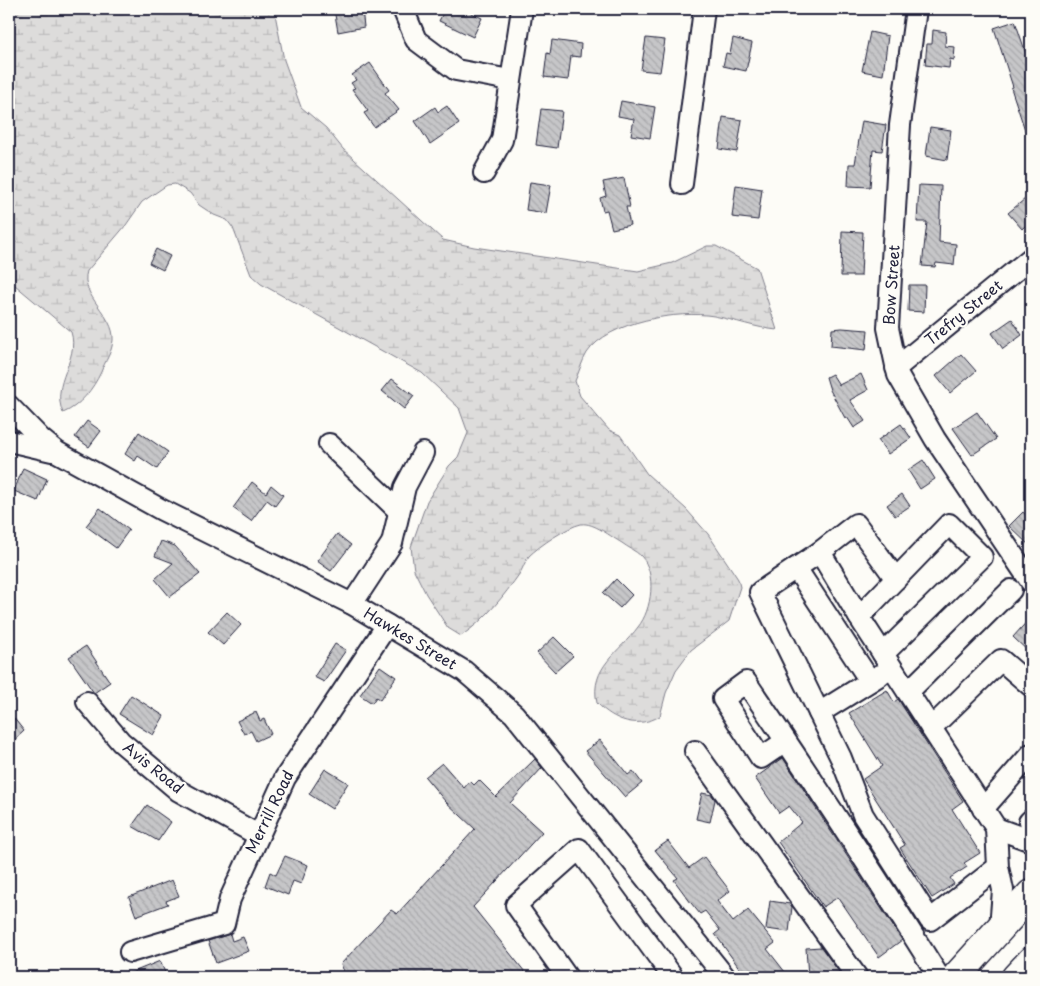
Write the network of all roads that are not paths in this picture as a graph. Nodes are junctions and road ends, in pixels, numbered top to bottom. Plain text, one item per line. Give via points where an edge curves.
1 (403, 9) edge
2 (522, 9) edge
3 (704, 9) edge
4 (916, 9) edge
5 (510, 80) junction
6 (484, 173) dead end
7 (682, 184) dead end
8 (1031, 258) edge
9 (896, 368) junction
10 (9, 406) edge
11 (9, 441) edge
12 (328, 444) dead end
13 (56, 452) junction
14 (424, 453) dead end
15 (399, 511) junction
16 (820, 552) junction
17 (796, 568) junction
18 (896, 579) junction
19 (1031, 582) edge
20 (1011, 590) dead end
21 (352, 604) junction
22 (860, 617) junction
23 (387, 625) junction
24 (888, 661) junction
25 (870, 681) junction
26 (1031, 686) edge
27 (908, 692) junction
28 (87, 702) dead end
29 (819, 713) junction
30 (931, 728) junction
31 (786, 741) dead end
32 (695, 752) dead end
33 (1031, 754) edge
34 (983, 809) junction
35 (996, 828) junction
36 (1030, 828) edge
37 (258, 835) junction
38 (998, 867) junction
39 (1031, 894) edge
40 (1000, 928) junction
41 (130, 952) dead end
42 (1031, 961) edge
43 (567, 977) edge
44 (673, 977) edge
45 (725, 977) edge
46 (856, 977) edge
47 (939, 977) edge
48 (956, 977) edge
49 (1016, 977) edge

1 - 5 street via 416,40 456,70
2 - 5 street
3 - 7 street
4 - 9 street, Bow Street via 900,125 888,328
5 - 6 street via 502,140
8 - 9 street, Trefry Street
9 - 19 street, Bow Street via 935,440
10 - 13 street, Hawkes Street
11 - 13 street
12 - 15 street
13 - 21 street, Hawkes Street via 162,510
14 - 15 street via 405,488
15 - 21 street via 392,542
16 - 17 street
16 - 18 street via 856,524
16 - 22 street
17 - 25 street
17 - 29 street via 760,592
18 - 22 street
18 - 24 street via 949,524 982,556
20 - 27 street
21 - 23 street, Hawkes Street
22 - 24 street
23 - 37 street, Merrill Road via 284,778
23 - 45 street, Hawkes Street via 464,671 514,714
24 - 25 street
24 - 27 street
25 - 29 street
26 - 30 street via 1001,660
27 - 30 street
28 - 37 street, Avis Road via 121,742 179,792
29 - 38 street via 863,815 930,920
30 - 34 street
31 - 47 street
32 - 46 street
33 - 34 street
34 - 35 street
35 - 36 street
35 - 38 street
37 - 41 street, Merrill Road via 230,899 224,924
38 - 40 street via 1003,890
39 - 40 highway
40 - 48 highway
42 - 49 highway
43 - 44 street via 516,905 579,849

